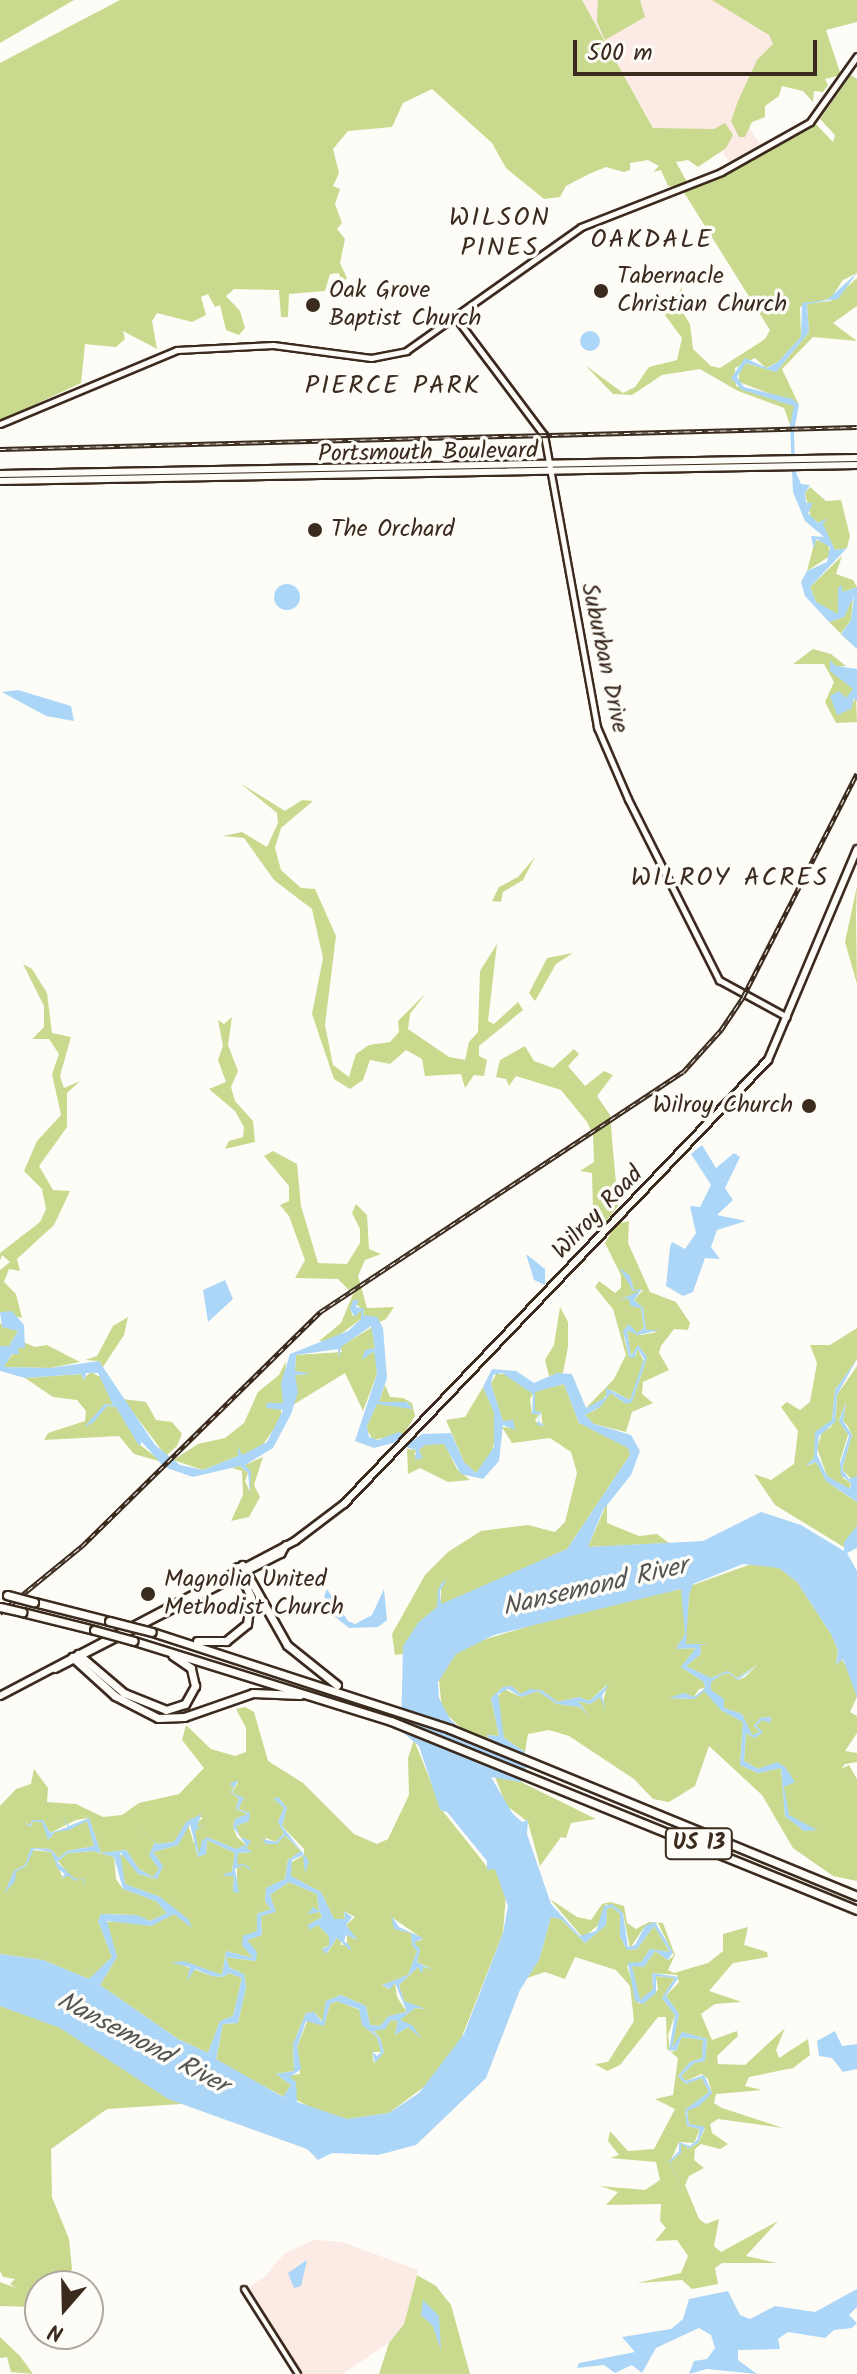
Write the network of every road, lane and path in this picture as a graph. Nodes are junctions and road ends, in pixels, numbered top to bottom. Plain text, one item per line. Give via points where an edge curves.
1 (857, 56) edge
2 (456, 318) junction
3 (0, 424) edge
4 (857, 458) edge
5 (799, 463) junction
6 (857, 465) edge
7 (550, 466) junction
8 (0, 474) edge
9 (0, 481) edge
10 (857, 849) edge
11 (788, 1018) junction
12 (241, 1569) junction
13 (4, 1594) edge
14 (0, 1607) edge
15 (152, 1632) junction
16 (134, 1641) junction
17 (78, 1658) junction
18 (0, 1696) edge
19 (387, 1706) junction
20 (391, 1721) junction
21 (857, 1896) edge
22 (857, 1910) edge
23 (244, 2289) dead end
24 (298, 2374) edge

1 - 2 main road via 825,107 799,129 721,172 581,227
2 - 3 main road via 414,347 378,358 273,345 177,350
2 - 7 main road, Suburban Drive via 539,423
4 - 5 main road, Portsmouth Boulevard
5 - 6 main road, Portsmouth Boulevard
5 - 7 main road, Portsmouth Boulevard
7 - 8 main road, Portsmouth Boulevard
7 - 9 main road, Portsmouth Boulevard
7 - 11 main road, Suburban Drive via 600,737 715,974 732,991
10 - 11 main road, Wilroy Road
11 - 12 main road, Wilroy Road via 760,1070 333,1514 281,1554
12 - 15 highway via 252,1607 236,1636 208,1643
12 - 17 main road, Wilroy Road
12 - 19 highway via 280,1637 302,1662 330,1682
13 - 15 highway, US 13, bridge
14 - 16 highway, US 13, bridge
15 - 19 highway, US 13
16 - 17 highway via 191,1668 195,1686 185,1704 166,1710 141,1702
16 - 20 highway, US 13
17 - 18 main road, Wilroy Road
17 - 20 highway via 121,1700 158,1718 184,1717 229,1698 273,1692
19 - 21 highway, US 13
20 - 22 highway, US 13
23 - 24 street

